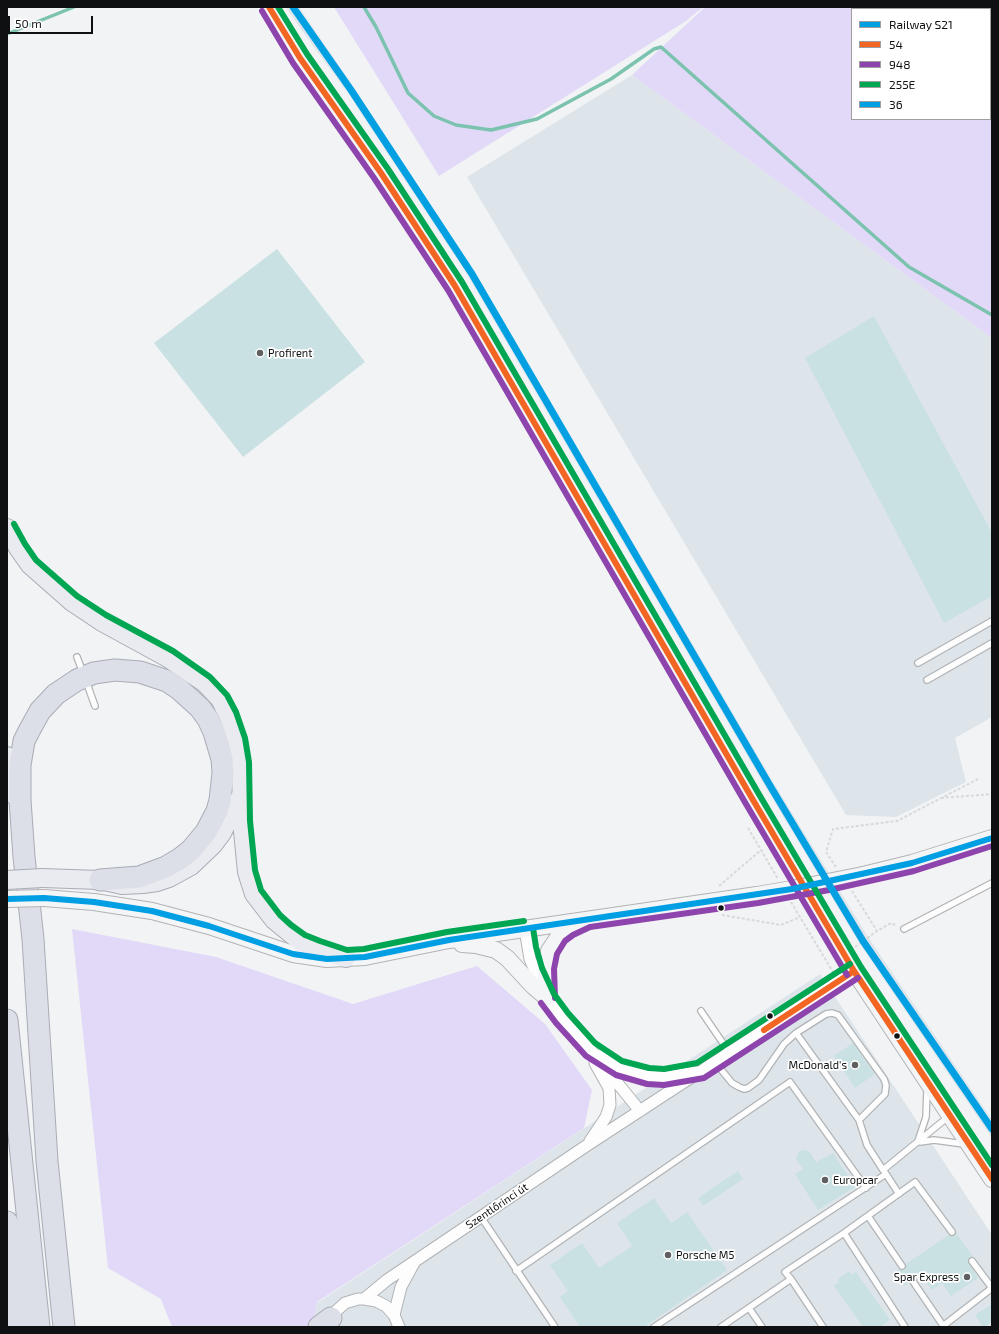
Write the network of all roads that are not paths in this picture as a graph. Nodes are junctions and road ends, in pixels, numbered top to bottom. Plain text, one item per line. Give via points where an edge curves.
1 (269, 7) edge
2 (7, 528) edge
3 (992, 621) edge
4 (992, 643) edge
5 (77, 657) dead end
6 (918, 663) dead end
7 (85, 676) junction
8 (927, 680) dead end
9 (95, 706) dead end
10 (7, 756) edge
11 (242, 793) junction
12 (992, 838) edge
13 (24, 857) junction
14 (7, 880) edge
15 (100, 880) junction
16 (992, 883) edge
17 (7, 899) edge
18 (588, 919) junction
19 (525, 929) junction
20 (904, 929) road end
21 (449, 940) junction
22 (346, 958) junction
23 (854, 971) junction
24 (547, 998) junction
25 (701, 1011) dead end
26 (7, 1020) edge
27 (796, 1033) junction
28 (590, 1049) junction
29 (729, 1052) junction
30 (715, 1062) junction
31 (700, 1071) junction
32 (927, 1081) junction
33 (640, 1111) junction
34 (950, 1115) junction
35 (859, 1120) junction
36 (917, 1142) junction
37 (586, 1146) junction
38 (971, 1147) junction
39 (885, 1172) junction
40 (992, 1179) edge
41 (866, 1188) junction
42 (899, 1194) junction
43 (868, 1216) junction
44 (481, 1217) junction
45 (7, 1222) edge
46 (952, 1232) dead end
47 (844, 1233) junction
48 (56, 1261) junction
49 (415, 1261) junction
50 (972, 1261) dead end
51 (902, 1266) dead end
52 (516, 1271) junction
53 (791, 1279) junction
54 (912, 1280) dead end
55 (992, 1288) edge
56 (364, 1298) junction
57 (749, 1308) junction
58 (394, 1315) junction
59 (326, 1324) edge
60 (944, 1326) edge
61 (18, 1327) edge
62 (39, 1327) edge
63 (64, 1327) edge
64 (72, 1327) edge
65 (399, 1327) edge
66 (555, 1327) edge
67 (654, 1327) edge
68 (721, 1327) edge
69 (762, 1327) edge
70 (823, 1327) edge
71 (905, 1327) edge

1 - 23 main road via 300,58 381,173 455,286
2 - 11 main road via 30,565 72,602 102,622 168,658 205,684 220,699 237,741
3 - 6 lane
4 - 8 lane
5 - 7 lane
7 - 9 lane
7 - 13 highway via 66,686 46,703 24,741 19,777
7 - 15 highway via 104,671 126,670 167,681 190,698 208,719 217,738 222,759 222,787 217,811 206,832 191,850 166,867 139,877
10 - 13 main road
11 - 15 main road via 222,833 191,866 157,882 122,885
11 - 22 main road via 246,872 254,894 274,920 301,942
12 - 18 main road, bridge via 912,863 814,885
13 - 48 highway via 33,939
14 - 15 main road, bridge
16 - 20 lane
17 - 22 main road, bridge via 44,898 94,902 152,911 209,926 292,954 327,959
18 - 19 main road
18 - 24 main road via 569,928 559,936 549,950 546,968
19 - 21 main road
19 - 24 street via 530,959
21 - 22 main road via 365,957
21 - 24 main road via 496,950
23 - 29 street, Szentlőrinci út
23 - 32 main road
24 - 28 street
25 - 29 lane
26 - 62 highway
27 - 30 lane via 784,1044 759,1080 748,1088 744,1089 732,1083
27 - 35 lane
27 - 35 lane via 826,1014 840,1016 886,1085 885,1094
28 - 31 street via 619,1068 648,1076 664,1077
28 - 33 street
28 - 37 street via 596,1066 609,1088 610,1105 606,1117
29 - 30 street, Szentlőrinci út
30 - 31 street, Szentlőrinci út
31 - 33 street, Szentlőrinci út
32 - 34 main road
32 - 36 lane via 926,1117
33 - 37 street, Szentlőrinci út
34 - 36 lane
34 - 38 main road
35 - 39 lane via 867,1145
36 - 38 lane via 945,1141
36 - 39 lane
37 - 44 street, Szentlőrinci út
38 - 40 main road
39 - 41 lane
39 - 42 lane
41 - 52 lane via 790,1082
41 - 67 lane
42 - 43 lane
42 - 46 lane via 915,1182
43 - 47 lane
43 - 51 lane
44 - 49 street, Szentlőrinci út
44 - 52 lane
45 - 61 highway
47 - 53 lane via 785,1272
47 - 71 lane
48 - 63 highway
48 - 64 highway
49 - 56 street, Szentlőrinci út
49 - 58 street, Szentlőrinci út via 401,1287
50 - 55 lane
52 - 66 lane
53 - 57 lane
53 - 70 lane
54 - 60 lane
55 - 60 lane
56 - 58 street via 381,1303
56 - 59 street via 351,1300 339,1307
57 - 68 lane
57 - 69 lane
58 - 65 street

